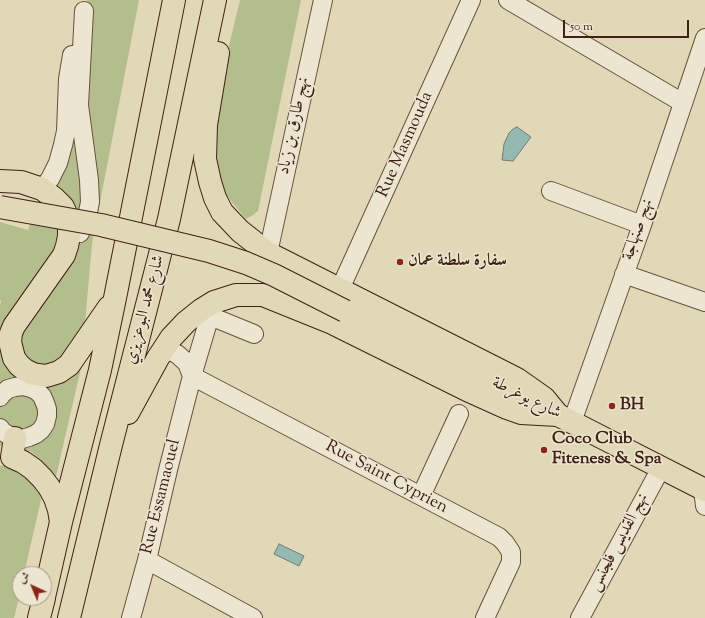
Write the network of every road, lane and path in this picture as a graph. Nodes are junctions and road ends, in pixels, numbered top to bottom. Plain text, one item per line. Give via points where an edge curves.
1 (174, 0) edge
2 (215, 0) edge
3 (226, 0) edge
4 (323, 0) edge
5 (471, 0) edge
6 (508, 0) edge
7 (85, 5) edge
8 (705, 38) edge
9 (683, 103) junction
10 (0, 181) edge
11 (42, 189) junction
12 (550, 191) dead end
13 (0, 207) edge
14 (642, 225) junction
15 (268, 253) junction
16 (64, 255) junction
17 (624, 274) junction
18 (340, 289) junction
19 (115, 298) junction
20 (705, 302) edge
21 (212, 309) junction
22 (254, 334) dead end
23 (158, 358) junction
24 (192, 376) junction
25 (32, 381) junction
26 (0, 397) edge
27 (459, 414) dead end
28 (565, 418) junction
29 (7, 445) edge
30 (111, 445) junction
31 (661, 468) junction
32 (704, 495) edge
33 (422, 496) junction
34 (61, 522) junction
35 (147, 560) junction
36 (51, 566) edge
37 (42, 606) edge
38 (39, 618) edge
39 (69, 618) edge
40 (131, 618) edge
41 (253, 618) edge
42 (485, 618) edge
43 (580, 618) edge

1 - 19 main road, شارع محمد البوعزيزي
2 - 30 main road, شارع محمد البوعزيزي via 169,219
3 - 15 main road via 206,125 205,159 213,193 222,212 240,231
4 - 15 street, نهج طارق بن زياد
5 - 18 street, Rue Masmouda
6 - 9 street
7 - 11 street via 71,58 63,145 58,163
7 - 16 street via 79,105 90,202 81,231
8 - 9 street, نهج صنهاجة
9 - 14 street, نهج صنهاجة
10 - 11 main road via 21,182
11 - 16 main road via 63,207 67,216 69,236
12 - 14 street
13 - 28 main road, شارع يوغرطة, bridge via 100,224 208,251 246,264 274,275
14 - 17 street, نهج صنهاجة
15 - 18 main road
16 - 25 main road via 14,326 12,333 10,342 14,358 26,370
17 - 20 street
17 - 28 street, نهج صنهاجة
18 - 28 main road via 517,379 544,398
19 - 25 main road via 69,365 59,372
19 - 34 main road, شارع محمد البوعزيزي via 100,370
21 - 22 street
21 - 23 main road via 201,310 186,322 171,338
21 - 24 street, Rue Essamaouel
21 - 28 main road via 236,295 263,295 330,322 507,408 521,413
23 - 24 street via 164,353 177,354 187,363
23 - 30 main road
24 - 33 street, Rue Saint Cyprien
24 - 35 street, Rue Essamaouel
25 - 26 street via 8,389
25 - 29 street via 46,402 45,424 29,438
27 - 33 street
28 - 31 main road, شارع يوغرطة
29 - 34 main road via 46,482 55,498
30 - 39 main road, شارع محمد البوعزيزي
31 - 32 main road, شارع يوغرطة
31 - 43 street, نهج القديس فلجنس
33 - 42 street, Rue Saint Cyprien via 499,537 511,552 511,562
34 - 36 main road, شارع محمد البوعزيزي
35 - 40 street, Rue Essamaouel
35 - 41 street
37 - 38 main road, شارع محمد البوعزيزي

